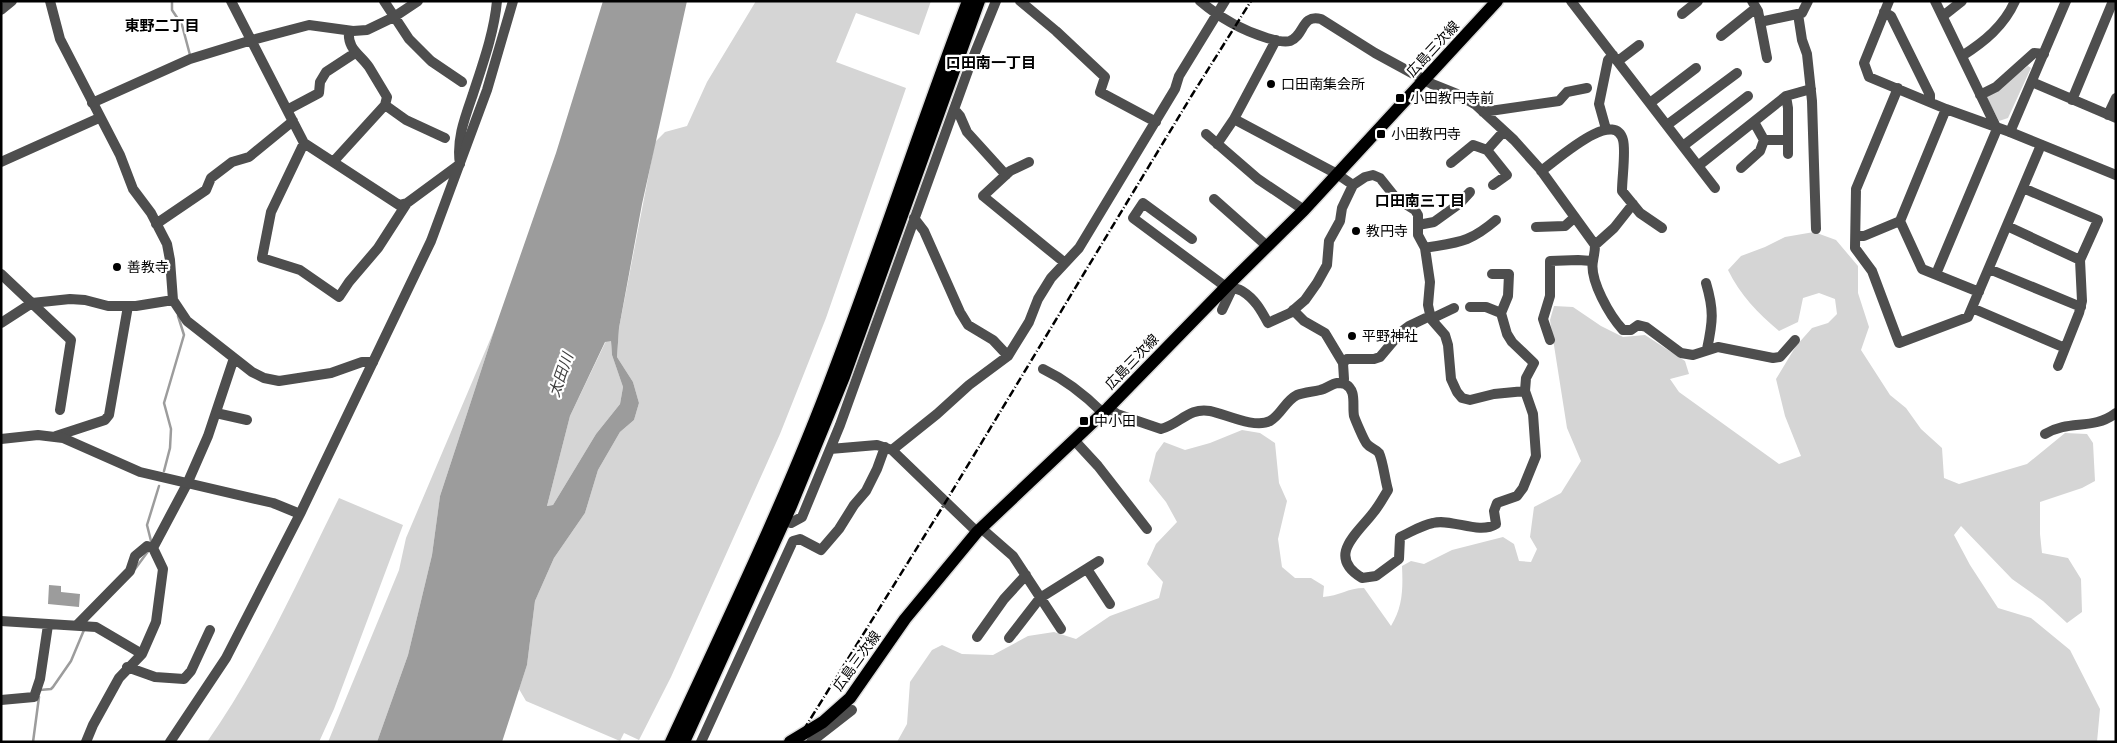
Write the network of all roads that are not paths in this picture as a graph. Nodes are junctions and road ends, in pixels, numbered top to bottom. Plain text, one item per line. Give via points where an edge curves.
1 (12, 1) edge
2 (50, 1) edge
3 (231, 1) edge
4 (384, 1) edge
5 (418, 1) edge
6 (498, 1) edge
7 (513, 1) edge
8 (968, 1) edge
9 (979, 1) edge
10 (996, 1) edge
11 (1020, 1) edge
12 (1200, 1) edge
13 (1225, 1) edge
14 (1497, 1) edge
15 (1571, 1) edge
16 (1698, 1) edge
17 (1808, 1) edge
18 (1889, 1) edge
19 (1935, 1) edge
20 (1962, 1) edge
21 (2015, 1) edge
22 (2066, 1) edge
23 (2113, 1) edge
24 (1754, 4) edge
25 (1, 10) edge
26 (1884, 12) junction
27 (1682, 14) dead end
28 (1798, 14) junction
29 (1218, 15) junction
30 (1942, 16) junction
31 (394, 17) junction
32 (1760, 22) junction
33 (349, 31) junction
34 (1721, 36) dead end
35 (252, 40) junction
36 (1276, 40) junction
37 (1639, 45) dead end
38 (355, 53) junction
39 (2044, 54) junction
40 (1962, 56) junction
41 (1615, 58) junction
42 (1767, 58) dead end
43 (1696, 68) dead end
44 (1737, 73) dead end
45 (1424, 80) junction
46 (462, 82) dead end
47 (2032, 82) junction
48 (1587, 88) dead end
49 (1898, 88) junction
50 (1811, 89) junction
51 (1980, 95) junction
52 (1748, 96) dead end
53 (1786, 96) junction
54 (2116, 98) edge
55 (2072, 100) junction
56 (1930, 102) junction
57 (92, 103) junction
58 (1650, 103) junction
59 (385, 106) junction
60 (954, 109) junction
61 (1946, 109) junction
62 (287, 110) junction
63 (1483, 112) junction
64 (2112, 117) edge
65 (99, 118) junction
66 (1234, 118) junction
67 (293, 121) junction
68 (1156, 122) junction
69 (1754, 122) junction
70 (1667, 125) junction
71 (1997, 128) junction
72 (1606, 129) junction
73 (1504, 131) junction
74 (2010, 132) junction
75 (1206, 134) dead end
76 (445, 138) dead end
77 (1764, 140) junction
78 (1788, 140) junction
79 (304, 143) junction
80 (1217, 144) junction
81 (2041, 145) junction
82 (1683, 146) junction
83 (1487, 150) junction
84 (1788, 154) dead end
85 (1, 162) edge
86 (333, 162) junction
87 (1029, 162) dead end
88 (1450, 163) dead end
89 (460, 164) junction
90 (1698, 166) junction
91 (1741, 168) dead end
92 (1542, 171) junction
93 (1337, 174) junction
94 (1006, 175) junction
95 (2116, 175) edge
96 (1353, 185) junction
97 (1493, 185) dead end
98 (1715, 188) dead end
99 (2023, 188) junction
100 (1470, 192) dead end
101 (1214, 199) dead end
102 (407, 203) junction
103 (1633, 204) junction
104 (1304, 210) junction
105 (1575, 217) junction
106 (914, 218) junction
107 (1496, 220) dead end
108 (1900, 221) junction
109 (156, 224) junction
110 (1418, 225) junction
111 (2007, 226) junction
112 (1536, 227) dead end
113 (1662, 228) dead end
114 (1816, 229) dead end
115 (1856, 236) junction
116 (1192, 239) dead end
117 (1595, 245) junction
118 (1267, 246) junction
119 (1425, 248) junction
120 (2080, 260) junction
121 (1592, 261) junction
122 (1065, 263) junction
123 (1989, 269) junction
124 (1, 274) edge
125 (1492, 274) dead end
126 (1936, 274) junction
127 (1706, 282) dead end
128 (1229, 287) junction
129 (1979, 292) junction
130 (172, 300) junction
131 (32, 303) junction
132 (128, 306) junction
133 (1470, 307) dead end
134 (2081, 307) junction
135 (1454, 308) dead end
136 (1972, 308) junction
137 (1222, 310) dead end
138 (1293, 310) junction
139 (1501, 313) junction
140 (1430, 317) junction
141 (1, 323) edge
142 (1550, 340) dead end
143 (1795, 340) dead end
144 (2065, 348) junction
145 (1707, 349) junction
146 (1008, 356) junction
147 (234, 358) junction
148 (373, 362) junction
149 (1343, 363) junction
150 (2058, 366) dead end
151 (1043, 369) dead end
152 (1342, 383) junction
153 (1525, 391) junction
154 (60, 410) dead end
155 (1106, 410) junction
156 (216, 413) junction
157 (2116, 413) edge
158 (247, 420) dead end
159 (2045, 434) dead end
160 (56, 436) junction
161 (1, 439) edge
162 (1074, 440) junction
163 (830, 449) junction
164 (888, 449) junction
165 (187, 484) junction
166 (300, 514) junction
167 (779, 519) junction
168 (1147, 529) dead end
169 (979, 530) junction
170 (153, 548) junction
171 (1099, 561) dead end
172 (1087, 568) junction
173 (1026, 575) junction
174 (1040, 598) junction
175 (1110, 604) dead end
176 (1, 621) edge
177 (77, 625) junction
178 (48, 626) junction
179 (1061, 629) dead end
180 (210, 630) dead end
181 (978, 637) dead end
182 (1009, 638) dead end
183 (142, 654) junction
184 (127, 668) junction
185 (1, 700) edge
186 (852, 710) dead end
187 (825, 725) junction
188 (86, 742) edge
189 (170, 742) edge
190 (672, 742) edge
191 (684, 742) edge
192 (701, 742) edge
193 (790, 742) edge
194 (811, 742) edge

1 - 25 street
2 - 57 street via 60,39
3 - 35 street
4 - 31 street
5 - 31 street
6 - 89 street via 490,40 464,121 458,149
7 - 89 street via 487,90
8 - 167 main road
9 - 167 main road via 844,377
10 - 60 street
11 - 68 street via 1105,77 1100,92
12 - 29 street
13 - 29 street
14 - 45 main road, 広島三次線
15 - 41 street
16 - 27 street
17 - 28 street via 1802,13
18 - 26 street
19 - 30 street
20 - 30 street
21 - 40 street via 1999,27
22 - 39 street
23 - 55 street
24 - 32 street
24 - 34 street
26 - 49 street via 1864,62 1869,77
26 - 56 street via 1891,16 1930,95
28 - 32 street
28 - 50 street via 1808,54
29 - 36 street via 1244,31
29 - 68 street via 1179,76
30 - 40 street
31 - 33 street via 367,30
31 - 46 street via 430,61
32 - 42 street
33 - 35 street via 309,26
33 - 38 street via 348,37
35 - 57 street via 190,59
35 - 62 street
36 - 45 street via 1288,42 1296,37 1308,19 1314,17
36 - 66 street
37 - 41 street
38 - 59 street via 367,64 387,97
38 - 62 street via 326,72 320,82 319,93
39 - 47 street
39 - 51 street via 2034,53 1996,87
40 - 51 street
41 - 58 street
41 - 72 street via 1608,60 1599,104
43 - 58 street
44 - 70 street
45 - 63 street via 1457,94
45 - 93 main road, 広島三次線
47 - 55 street
47 - 74 street
48 - 63 street via 1567,92 1559,101
49 - 56 street
49 - 115 street via 1856,189
50 - 53 street
50 - 114 street
51 - 71 street
52 - 82 street
53 - 69 street
53 - 78 street
54 - 64 street
55 - 64 street
56 - 61 street
57 - 65 street
58 - 70 street
59 - 76 street
59 - 86 street
60 - 94 street via 967,132
60 - 106 street
61 - 71 street
61 - 108 street
62 - 67 street
63 - 73 street
65 - 85 street
65 - 109 street via 134,189
66 - 80 street
66 - 93 street
67 - 79 street
67 - 109 street via 249,157 232,162 211,178 206,190
68 - 122 street via 1079,248
69 - 77 street
69 - 90 street
70 - 82 street
71 - 74 street
71 - 126 street
72 - 92 street via 1589,135
72 - 103 street via 1621,134 1624,143 1622,191
73 - 83 street
73 - 92 street
74 - 81 street
75 - 80 street
77 - 78 street
77 - 91 street via 1760,151
78 - 84 street
79 - 86 street
79 - 102 street via 271,212 262,258 300,270 339,298 378,248
80 - 104 street via 1258,179
81 - 95 street
81 - 99 street
82 - 90 street
83 - 88 street via 1473,145
83 - 97 street via 1507,175
86 - 102 street via 399,205
87 - 94 street
89 - 102 street
89 - 148 street via 431,241
90 - 98 street
92 - 105 street
93 - 96 street
93 - 104 main road, 広島三次線
94 - 122 street via 983,196
96 - 110 street via 1365,177 1373,175 1380,178 1396,198 1415,210
96 - 138 street via 1329,241 1327,264 1305,300
99 - 111 street
99 - 120 street via 2098,220
100 - 110 street via 1434,222
101 - 118 street
103 - 113 street
103 - 117 street
104 - 118 main road, 広島三次線
105 - 112 street via 1565,226
105 - 117 street
106 - 146 street via 924,231 968,325 993,340
106 - 163 street
107 - 119 street via 1466,240
108 - 115 street via 1864,236
108 - 126 street via 1922,269
109 - 130 street via 167,244
110 - 119 street via 1418,235
111 - 120 street
111 - 123 street
115 - 136 street via 1855,248 1872,271 1899,343 1968,318
116 - 128 street via 1143,203 1133,218
117 - 121 street
118 - 128 main road, 広島三次線
119 - 140 street via 1430,282
120 - 134 street
121 - 142 street via 1550,261 1550,296 1543,319
121 - 145 street via 1596,284 1614,320 1623,330 1638,325 1646,327 1681,352 1693,355
122 - 146 street via 1038,299 1029,322
123 - 129 street
123 - 134 street
124 - 131 street
125 - 139 street via 1509,274 1508,296
126 - 129 street
127 - 145 street via 1713,316
128 - 137 street
128 - 138 street via 1249,296 1268,323
128 - 155 main road, 広島三次線
129 - 136 street
130 - 132 street
130 - 147 street via 187,321
131 - 132 street via 70,299
131 - 141 street
131 - 154 street via 71,340
132 - 160 street via 109,415 105,420
133 - 139 street via 1486,307
134 - 144 street
135 - 140 street
136 - 144 street
138 - 149 street via 1304,321 1325,333
139 - 153 street via 1512,342 1534,363 1526,378
140 - 149 street via 1401,332 1380,357 1350,358
140 - 153 street via 1445,335 1451,379 1462,398 1470,400
143 - 145 street via 1780,357 1774,358 1718,347
144 - 150 street
146 - 164 street
147 - 148 street via 264,378 279,381
147 - 156 street
148 - 166 street
149 - 152 street
151 - 155 street
152 - 153 street via 1351,392 1354,416 1367,444 1378,452 1388,490 1345,549 1345,557 1354,574 1362,578 1376,576 1399,558 1400,537 1435,522 1482,527 1496,524 1494,511 1497,503 1517,496 1536,456 1532,414
152 - 155 street via 1297,395 1270,421 1259,423 1197,410 1161,429
155 - 162 main road, 広島三次線
156 - 158 street
156 - 165 street
157 - 159 street via 2099,424 2055,428
160 - 161 street
160 - 165 street via 140,472
162 - 168 street
162 - 169 main road, 広島三次線
163 - 164 street via 877,445
163 - 167 street via 802,517 791,523
164 - 169 street
164 - 192 street via 866,491 821,550 800,539 793,540
165 - 166 street via 273,503
165 - 170 street
166 - 189 street via 226,658
167 - 190 main road
167 - 191 main road
169 - 173 street via 1013,556
169 - 187 main road, 広島三次線 via 905,619 868,676
170 - 177 street via 146,546 139,551 130,571
170 - 183 street via 163,569 156,622
171 - 172 street
172 - 174 street
172 - 175 street
173 - 174 street
173 - 181 street via 1004,598
174 - 179 street
174 - 182 street
176 - 178 street
177 - 178 street
177 - 183 street via 96,627
178 - 185 street via 34,697
180 - 184 street via 184,679 155,677
183 - 184 street
184 - 188 street
186 - 187 street
187 - 193 main road, 広島三次線
187 - 194 street

